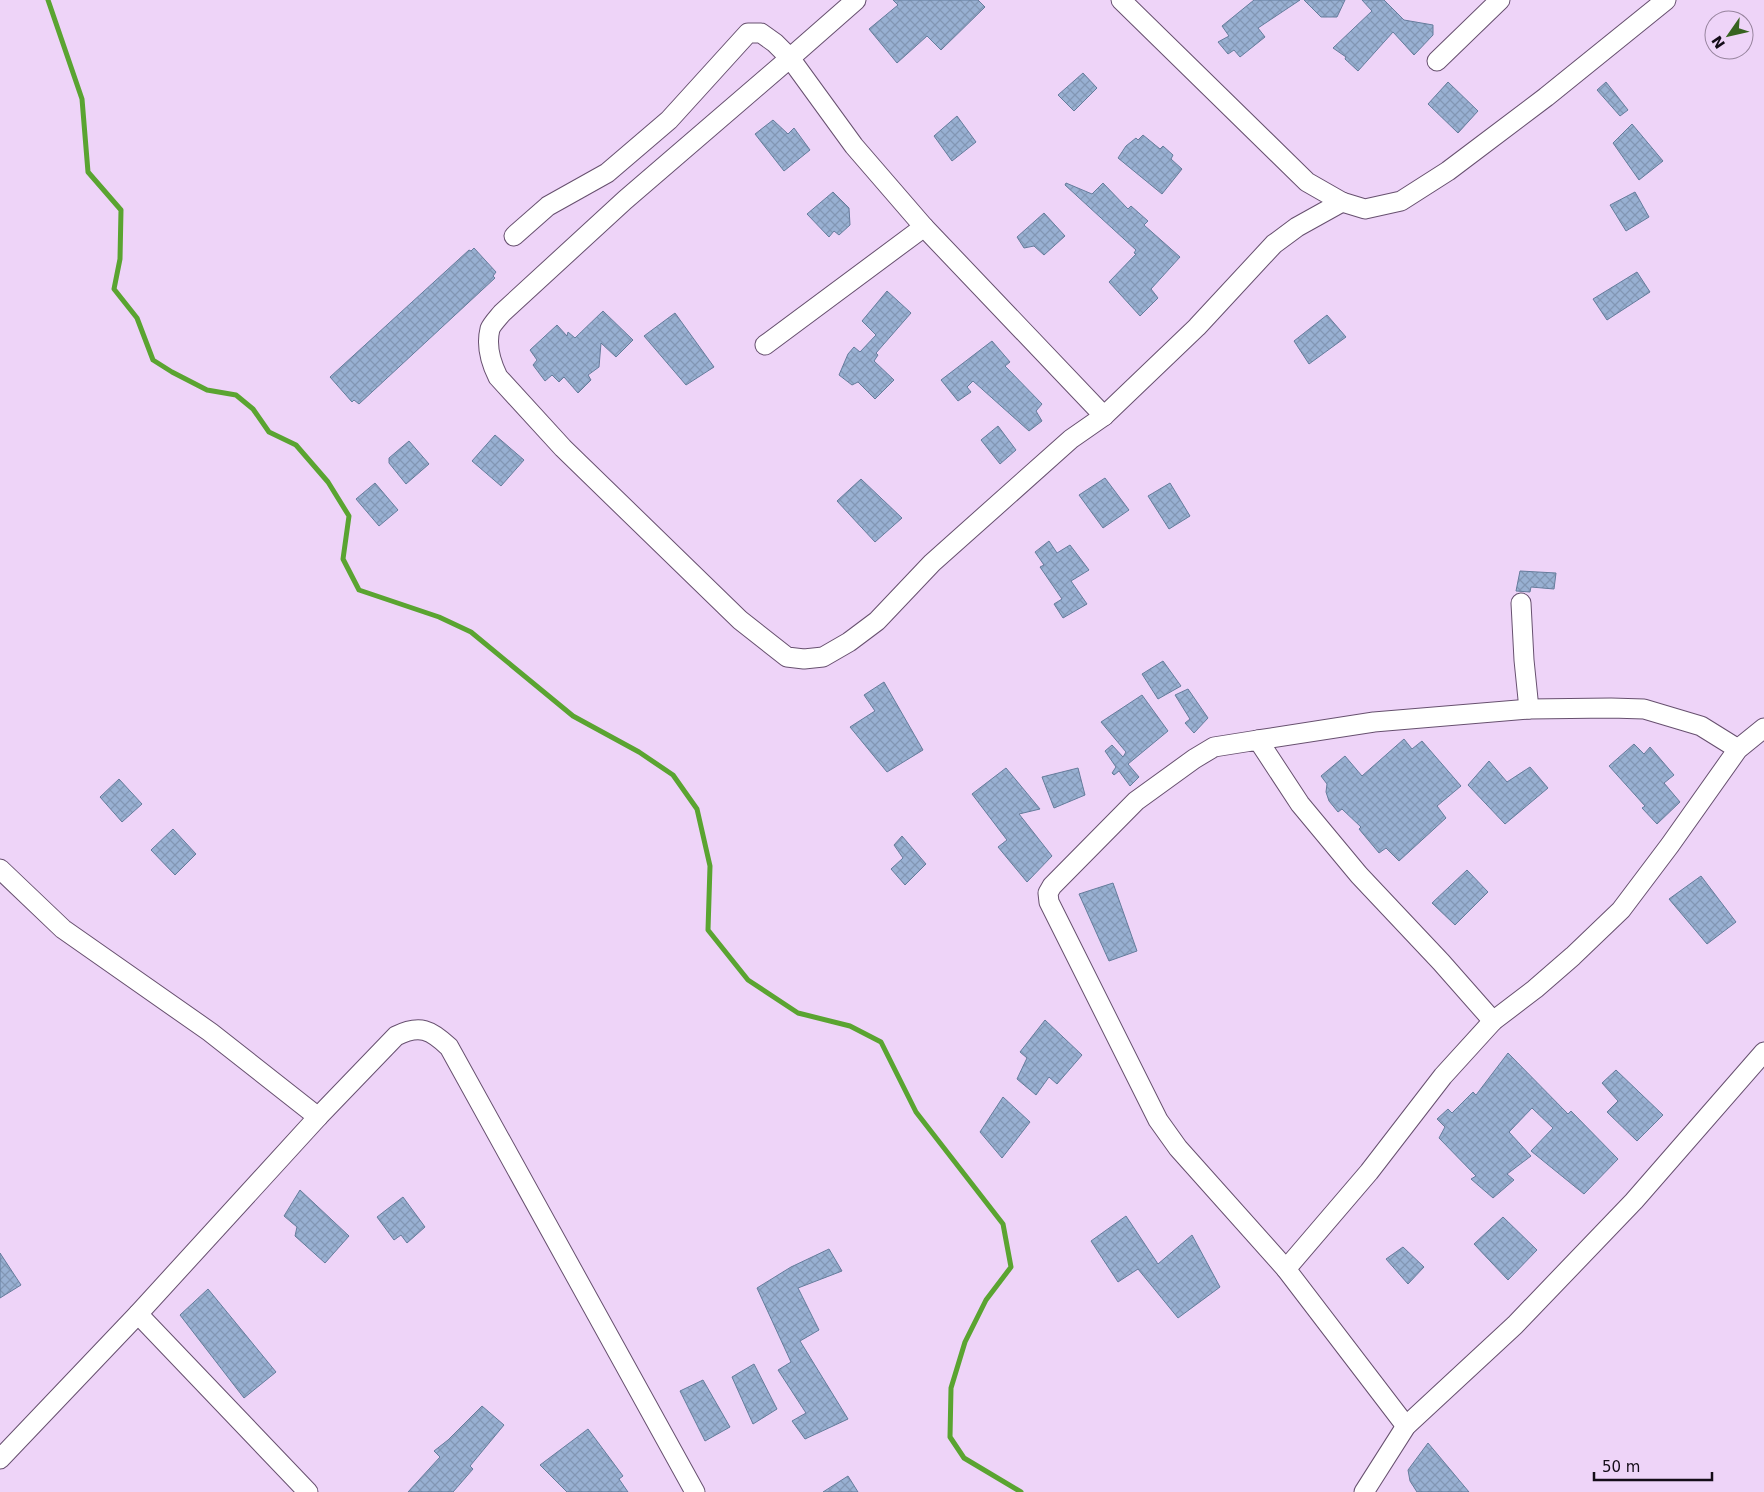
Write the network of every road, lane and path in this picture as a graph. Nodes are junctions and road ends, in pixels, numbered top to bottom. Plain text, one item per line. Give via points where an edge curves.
1 (856, 0) edge
2 (1121, 0) edge
3 (1500, 0) edge
4 (1666, 0) edge
5 (790, 58) junction
6 (1438, 61) dead end
7 (1342, 202) junction
8 (924, 227) junction
9 (514, 236) dead end
10 (765, 345) dead end
11 (1104, 416) junction
12 (1521, 603) dead end
13 (1529, 708) junction
14 (1764, 728) edge
15 (1258, 740) junction
16 (1738, 749) junction
17 (0, 869) edge
18 (1493, 1021) junction
19 (1764, 1052) edge
20 (318, 1117) junction
21 (1286, 1269) junction
22 (138, 1314) junction
23 (1406, 1426) junction
24 (0, 1459) edge
25 (308, 1492) edge
26 (695, 1492) edge
27 (1364, 1492) edge

1 - 5 street
2 - 7 street via 1307,182
3 - 6 street
4 - 7 street via 1553,92 1448,171 1401,201 1365,209
5 - 8 street via 854,146
5 - 9 street via 761,33 748,33 669,120 607,173 548,206
5 - 11 street via 625,200 502,312 490,328 492,365 498,377 563,448 740,620 787,657 804,659 823,657 876,621 932,563 1071,439
7 - 11 street via 1274,244 1198,327
8 - 10 street
8 - 11 street
12 - 13 street
13 - 15 street via 1374,722
13 - 16 street via 1644,708 1701,726
14 - 16 street
15 - 18 street via 1300,804 1353,868
15 - 21 street via 1214,747 1136,801 1048,893 1049,902 1163,1127
16 - 18 street via 1621,910 1535,989
17 - 20 street via 63,929 210,1032
18 - 21 street via 1443,1076 1369,1172
19 - 23 street via 1634,1201 1515,1325
20 - 22 street
20 - 26 street via 396,1036 419,1029 436,1035 449,1047
21 - 23 street
22 - 24 street
22 - 25 street
23 - 27 street

